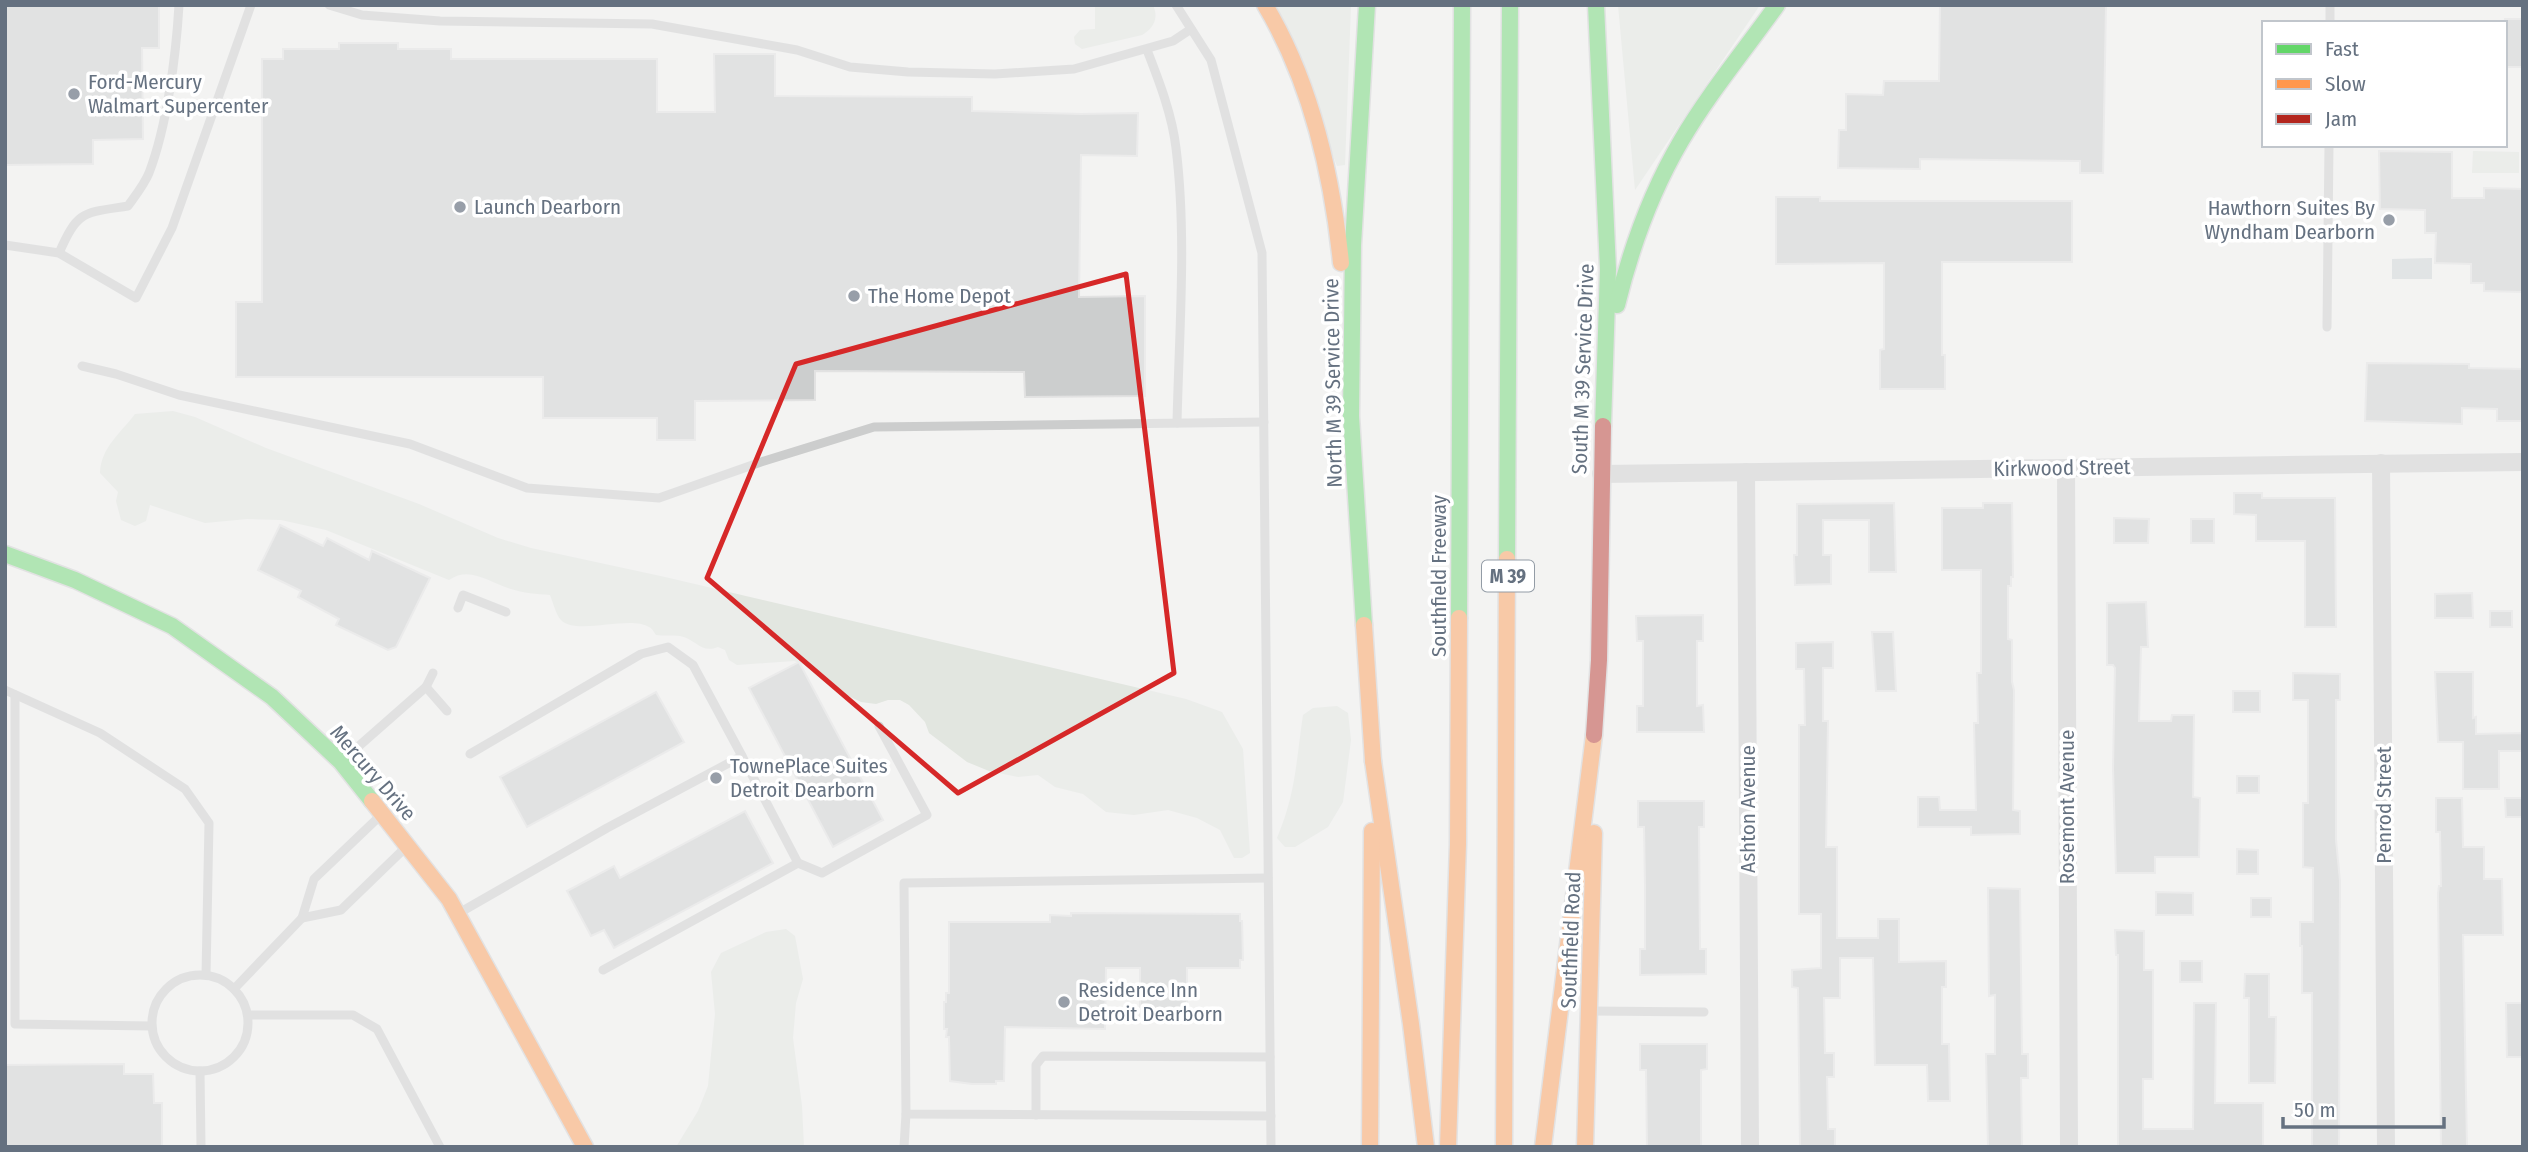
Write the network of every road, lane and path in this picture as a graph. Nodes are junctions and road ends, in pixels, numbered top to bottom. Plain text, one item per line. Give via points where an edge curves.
1 (179, 5) edge
2 (251, 5) edge
3 (329, 5) edge
4 (1176, 5) edge
5 (1265, 5) edge
6 (1367, 5) edge
7 (1462, 5) edge
8 (1510, 5) edge
9 (1596, 5) edge
10 (1777, 5) edge
11 (1191, 29) junction
12 (1147, 50) junction
13 (2329, 147) edge
14 (5, 245) edge
15 (59, 253) junction
16 (2327, 327) dead end
17 (1605, 362) junction
18 (82, 366) dead end
19 (1351, 416) junction
20 (1264, 422) junction
21 (1177, 423) junction
22 (2523, 461) edge
23 (2381, 463) junction
24 (2066, 468) junction
25 (1746, 472) junction
26 (1601, 474) junction
27 (5, 554) edge
28 (458, 608) dead end
29 (506, 612) dead end
30 (433, 673) dead end
31 (426, 687) junction
32 (5, 690) edge
33 (15, 695) junction
34 (447, 711) dead end
35 (879, 726) dead end
36 (1594, 735) junction
37 (10, 744) edge
38 (470, 754) dead end
39 (742, 756) junction
40 (341, 761) junction
41 (1373, 761) junction
42 (382, 813) junction
43 (407, 845) junction
44 (798, 863) junction
45 (1268, 878) junction
46 (458, 914) junction
47 (302, 918) junction
48 (603, 970) dead end
49 (206, 975) junction
50 (234, 989) junction
51 (1589, 1011) junction
52 (1704, 1012) dead end
53 (247, 1015) junction
54 (151, 1027) junction
55 (1270, 1057) junction
56 (200, 1071) junction
57 (906, 1114) junction
58 (1036, 1115) junction
59 (1270, 1116) junction
60 (201, 1147) edge
61 (440, 1147) edge
62 (585, 1147) edge
63 (904, 1147) edge
64 (1271, 1147) edge
65 (1370, 1147) edge
66 (1426, 1147) edge
67 (1448, 1147) edge
68 (1504, 1147) edge
69 (1543, 1147) edge
70 (1585, 1147) edge
71 (1750, 1147) edge
72 (2069, 1147) edge
73 (2386, 1147) edge

1 - 15 lane via 168,94 148,176 128,206 92,211 72,224
2 - 15 lane via 172,228 136,298
3 - 12 lane via 362,15 432,21 652,24 797,50 850,66 908,72 995,74 1074,69
4 - 11 lane
5 - 19 main road via 1297,64 1320,137 1340,254
6 - 19 main road, North M 39 Service Drive via 1353,246
7 - 67 main road, Southfield Freeway / M 39 via 1458,804
8 - 68 main road, M 39
9 - 17 main road, South M 39 Service Drive via 1608,269
10 - 17 main road via 1682,140 1661,179 1617,301
11 - 12 lane
11 - 20 lane via 1210,60 1262,253
12 - 21 lane via 1176,146 1180,225
13 - 16 lane
14 - 15 lane
17 - 26 main road, South M 39 Service Drive
18 - 21 lane via 179,395 410,444 527,488 659,498 874,427
19 - 41 main road, North M 39 Service Drive
20 - 21 lane
20 - 45 lane
22 - 23 street, Kirkwood Street
23 - 24 street, Kirkwood Street
23 - 73 street, Penrod Street
24 - 25 street, Kirkwood Street
24 - 72 street, Rosemont Avenue
25 - 26 street, Kirkwood Street
25 - 71 street, Ashton Avenue
26 - 36 main road, South M 39 Service Drive
27 - 40 main road, Mercury Drive via 51,570 172,626 272,697
28 - 29 lane via 463,595
30 - 31 lane
31 - 34 lane
31 - 40 lane
32 - 33 lane
33 - 37 lane
33 - 49 lane via 100,733 185,789 209,823
35 - 44 lane via 927,816 822,873
36 - 51 main road, Southfield Road
36 - 69 main road
37 - 54 lane via 15,1024
38 - 39 lane via 641,654 668,647 694,665
39 - 44 lane
39 - 46 lane
40 - 42 main road, Mercury Drive
41 - 65 main road
41 - 66 main road
42 - 43 main road, Mercury Drive
42 - 47 lane via 314,879
43 - 46 main road, Mercury Drive
43 - 47 lane via 341,910
44 - 48 lane
45 - 55 lane
45 - 57 lane via 904,883
46 - 62 main road, Mercury Drive
47 - 50 lane
49 - 50 lane
49 - 54 lane via 182,978 169,986 152,1011
50 - 53 lane
51 - 52 lane
51 - 70 main road, Southfield Road
53 - 56 lane via 246,1039 238,1054 226,1064
53 - 61 lane via 353,1015 377,1029
54 - 56 lane via 164,1056 178,1066
55 - 58 lane via 1043,1056 1036,1065
55 - 59 lane
56 - 60 lane
57 - 58 lane
57 - 63 lane
58 - 59 lane
59 - 64 lane

